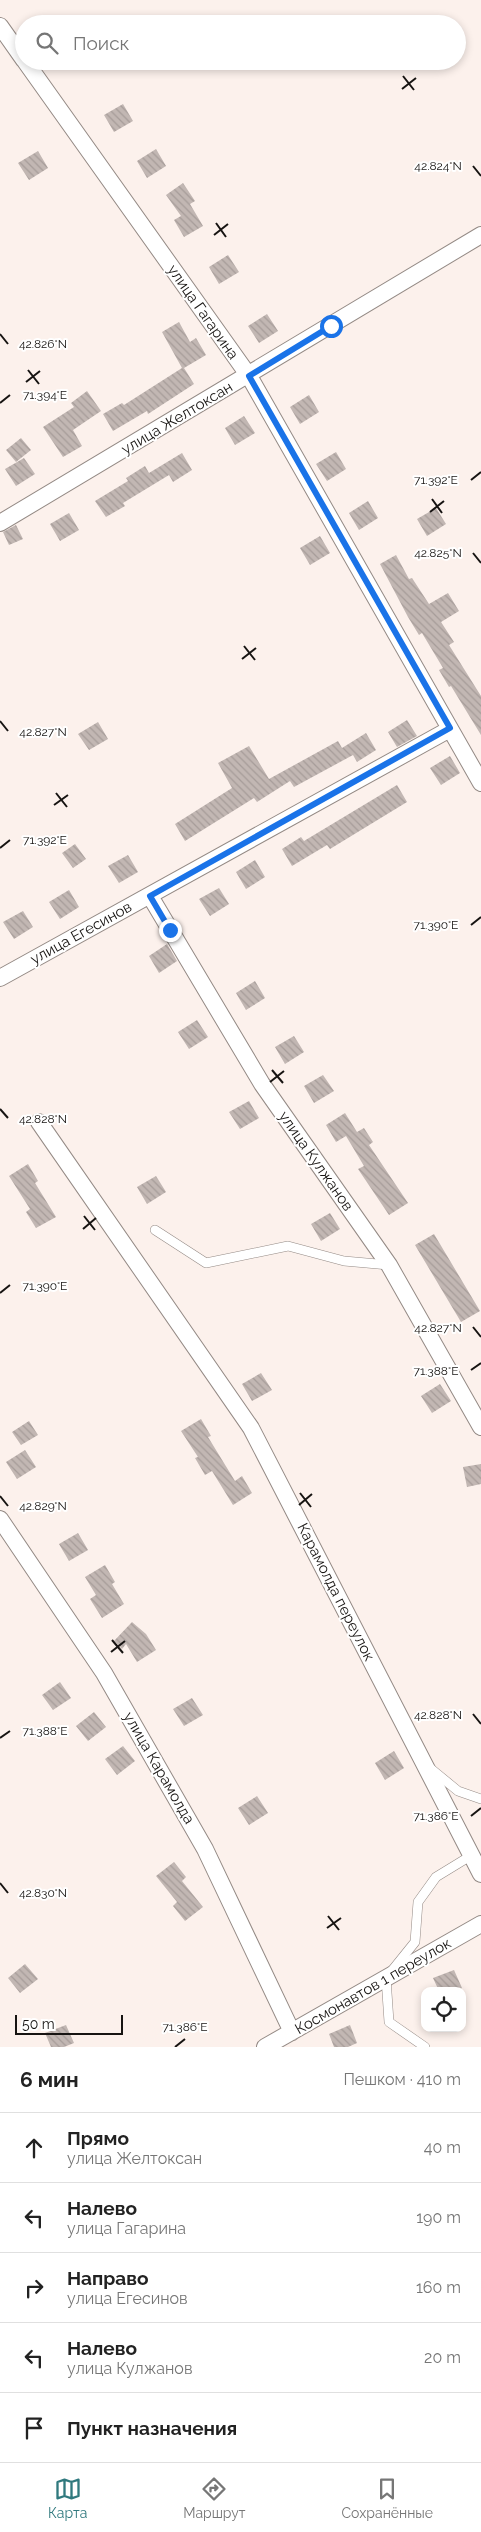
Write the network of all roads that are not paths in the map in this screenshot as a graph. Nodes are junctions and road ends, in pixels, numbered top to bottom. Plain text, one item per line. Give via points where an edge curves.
1 (0, 26) edge
2 (15, 47) edge
3 (31, 70) edge
4 (481, 235) edge
5 (249, 376) junction
6 (0, 523) edge
7 (450, 728) junction
8 (481, 783) edge
9 (150, 896) junction
10 (0, 978) edge
11 (39, 1122) dead end
12 (155, 1230) dead end
13 (389, 1265) junction
14 (481, 1427) edge
15 (0, 1519) edge
16 (421, 1759) junction
17 (481, 1799) edge
18 (472, 1855) junction
19 (481, 1874) edge
20 (481, 1924) edge
21 (386, 1978) junction
22 (292, 2032) junction
23 (265, 2047) edge
24 (425, 2047) edge

1 - 2 street, улица Гагарина
3 - 5 street, улица Гагарина
4 - 5 street, улица Желтоксан
5 - 6 street, улица Желтоксан
5 - 7 street, улица Гагарина
7 - 8 street, улица Гагарина
7 - 9 street, улица Егесинов
9 - 10 street, улица Егесинов
9 - 13 street, улица Кулжанов via 262,1084
11 - 16 street, Карамолда переулок via 252,1428
12 - 13 lane via 206,1263 288,1246 344,1261
13 - 14 street, улица Кулжанов
15 - 22 street, улица Карамолда via 104,1672 200,1841
16 - 17 lane via 458,1791
16 - 18 street, Карамолда переулок
18 - 19 street, Карамолда переулок
18 - 21 lane via 436,1877 418,1902 415,1942
20 - 21 street, Космонавтов 1 переулок
21 - 22 street, Космонавтов 1 переулок
21 - 24 lane via 389,2022
22 - 23 street, Космонавтов 1 переулок

